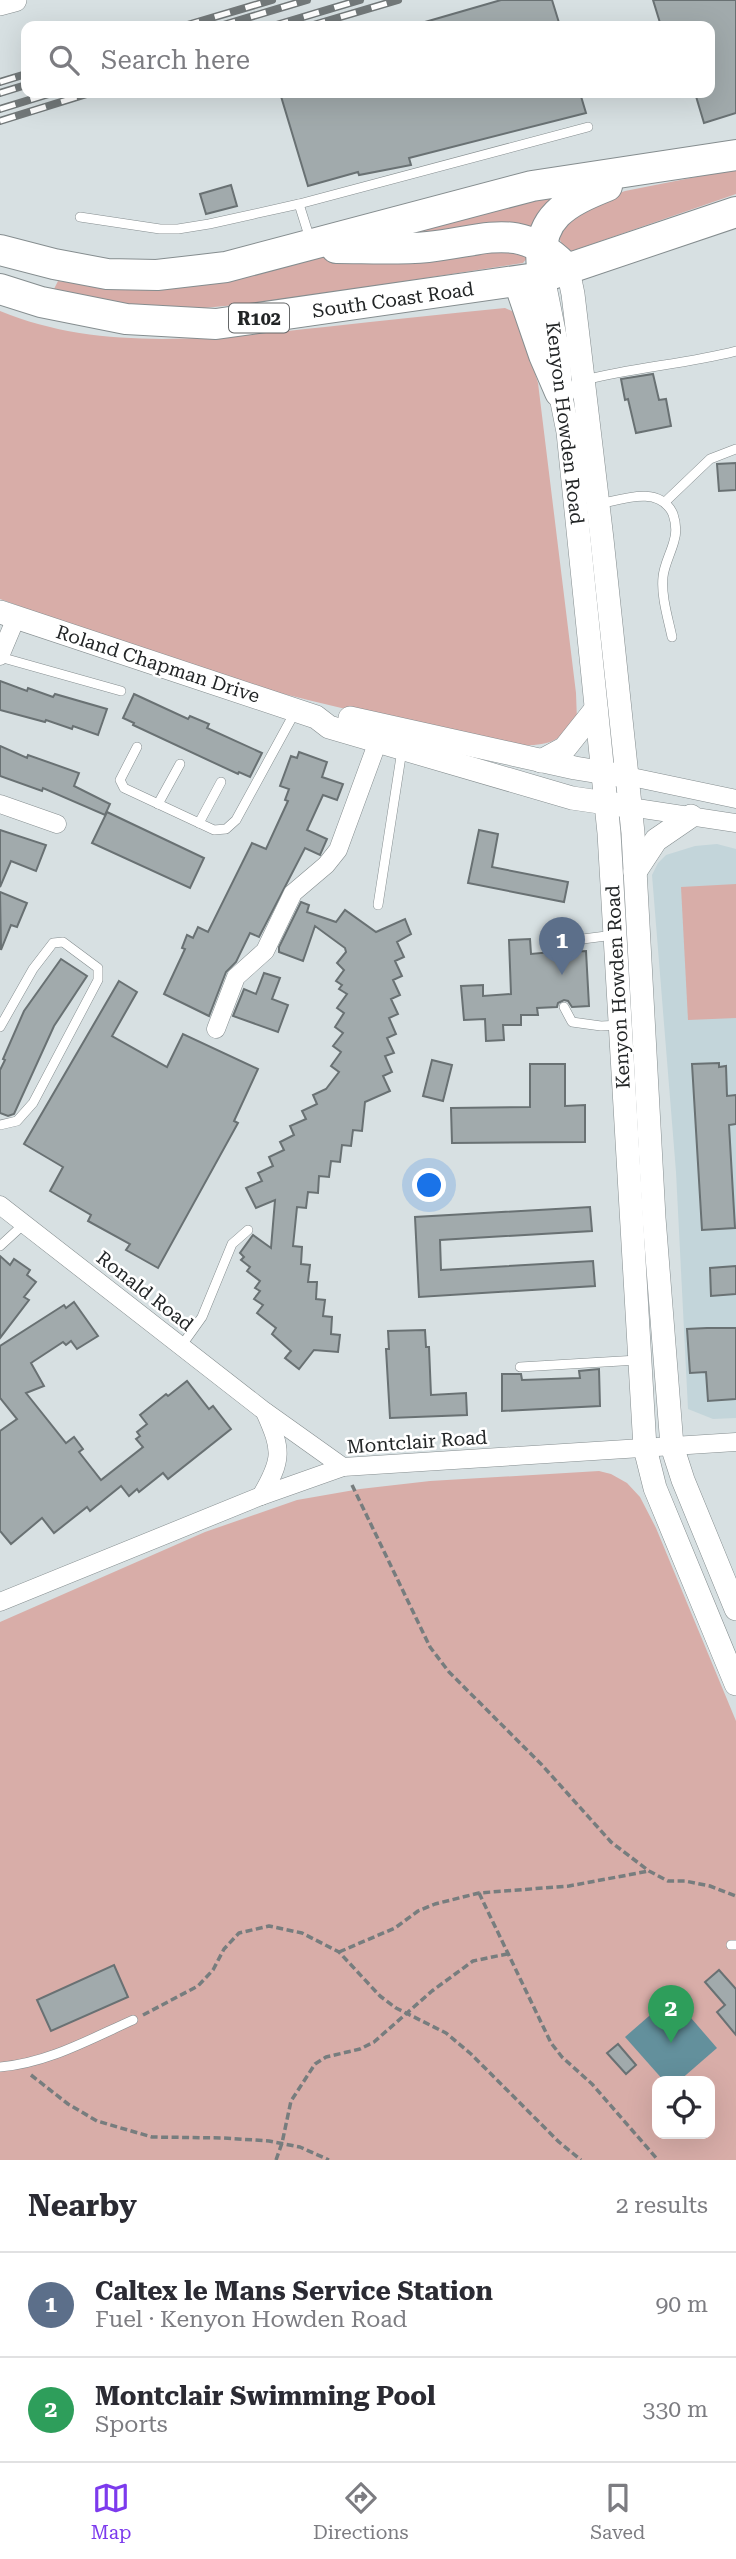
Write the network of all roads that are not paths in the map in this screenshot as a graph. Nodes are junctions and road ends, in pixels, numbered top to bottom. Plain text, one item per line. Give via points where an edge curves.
1 (589, 127) dead end
2 (736, 155) edge
3 (650, 169) junction
4 (299, 204) junction
5 (736, 212) edge
6 (80, 217) dead end
7 (308, 246) junction
8 (541, 247) junction
9 (0, 250) edge
10 (543, 277) junction
11 (0, 289) edge
12 (736, 351) edge
13 (572, 387) junction
14 (736, 449) edge
15 (665, 502) junction
16 (588, 506) junction
17 (8, 615) edge
18 (672, 637) dead end
19 (0, 657) edge
20 (121, 691) dead end
21 (596, 709) junction
22 (306, 713) junction
23 (378, 741) junction
24 (137, 747) dead end
25 (402, 748) junction
26 (541, 761) junction
27 (180, 764) dead end
28 (603, 772) junction
29 (628, 776) junction
30 (221, 782) dead end
31 (736, 799) edge
32 (606, 803) junction
33 (0, 804) edge
34 (158, 804) junction
35 (630, 807) junction
36 (691, 816) junction
37 (199, 823) junction
38 (736, 823) edge
39 (57, 824) dead end
40 (635, 872) junction
41 (378, 905) dead end
42 (639, 933) junction
43 (615, 935) junction
44 (559, 952) dead end
45 (564, 1007) dead end
46 (643, 1023) junction
47 (620, 1025) junction
48 (0, 1027) edge
49 (216, 1028) dead end
50 (648, 1092) junction
51 (624, 1093) junction
52 (0, 1125) edge
53 (0, 1205) edge
54 (643, 1218) junction
55 (24, 1224) junction
56 (248, 1230) dead end
57 (0, 1246) edge
58 (182, 1345) junction
59 (640, 1360) junction
60 (520, 1367) dead end
61 (263, 1410) junction
62 (736, 1442) edge
63 (672, 1446) junction
64 (645, 1448) junction
65 (343, 1467) junction
66 (261, 1496) junction
67 (0, 1602) edge
68 (736, 1609) edge
69 (736, 1684) edge
70 (133, 2020) road end
71 (0, 2067) edge

1 - 4 lane
2 - 3 highway
3 - 7 highway via 532,186
3 - 8 highway via 568,202 550,224
4 - 6 lane via 178,229
4 - 7 lane
5 - 10 highway, South Coast Road / R102
7 - 8 highway via 425,247 499,236
7 - 9 highway via 226,267 158,275 107,274
8 - 10 highway
10 - 11 highway, South Coast Road / R102 via 216,324 126,319
10 - 13 highway via 539,343
10 - 13 street, Kenyon Howden Road via 573,294
12 - 13 lane
13 - 16 street, Kenyon Howden Road via 568,432
14 - 15 lane via 710,459
15 - 16 lane via 640,496
15 - 18 lane via 676,527 663,577
16 - 21 street, Kenyon Howden Road
16 - 29 street, Kenyon Howden Road
17 - 19 street
17 - 22 street, Roland Chapman Drive
19 - 20 lane
21 - 26 street via 565,748
21 - 28 street, Kenyon Howden Road
22 - 23 street, Roland Chapman Drive via 329,727
22 - 26 street, Roland Chapman Drive via 332,714
22 - 37 lane via 230,826 214,830
23 - 25 street, Roland Chapman Drive
23 - 49 street via 338,850 293,892 265,951 236,977
24 - 34 lane via 121,785
25 - 32 street, Roland Chapman Drive via 572,798
25 - 41 lane
26 - 28 street, Roland Chapman Drive
27 - 34 lane
28 - 29 street, Roland Chapman Drive
28 - 32 street, Kenyon Howden Road
29 - 31 street
29 - 35 street, Kenyon Howden Road
30 - 37 lane
32 - 35 street, Roland Chapman Drive
32 - 43 street, Kenyon Howden Road
33 - 39 street
34 - 37 lane
35 - 36 street
35 - 40 street, Kenyon Howden Road
36 - 38 street
36 - 40 street via 656,840
40 - 42 street, Kenyon Howden Road
42 - 43 lane
42 - 46 street, Kenyon Howden Road
43 - 44 lane via 566,941
43 - 47 street, Kenyon Howden Road
45 - 47 lane via 572,1022
46 - 47 lane
46 - 50 street, Kenyon Howden Road
47 - 51 street, Kenyon Howden Road
48 - 52 lane via 53,943 63,942 98,968 98,980 33,1103 17,1121
50 - 51 street
50 - 54 street, Kenyon Howden Road
51 - 54 street, Kenyon Howden Road
53 - 55 street, Ronald Road
54 - 59 street, Kenyon Howden Road
54 - 63 street, Kenyon Howden Road
55 - 57 lane
55 - 58 street, Ronald Road
56 - 58 lane via 232,1244 202,1317
58 - 61 street, Ronald Road
59 - 60 lane
59 - 64 street, Kenyon Howden Road
61 - 65 street, Ronald Road
61 - 66 street, Ronald Road via 278,1441 276,1464
62 - 63 street, Montclair Road
63 - 64 street, Montclair Road
63 - 68 street, Kenyon Howden Road
64 - 65 street, Montclair Road
64 - 69 street, Kenyon Howden Road via 655,1488
65 - 66 street, Montclair Road
66 - 67 street, Montclair Road
70 - 71 lane via 60,2052

